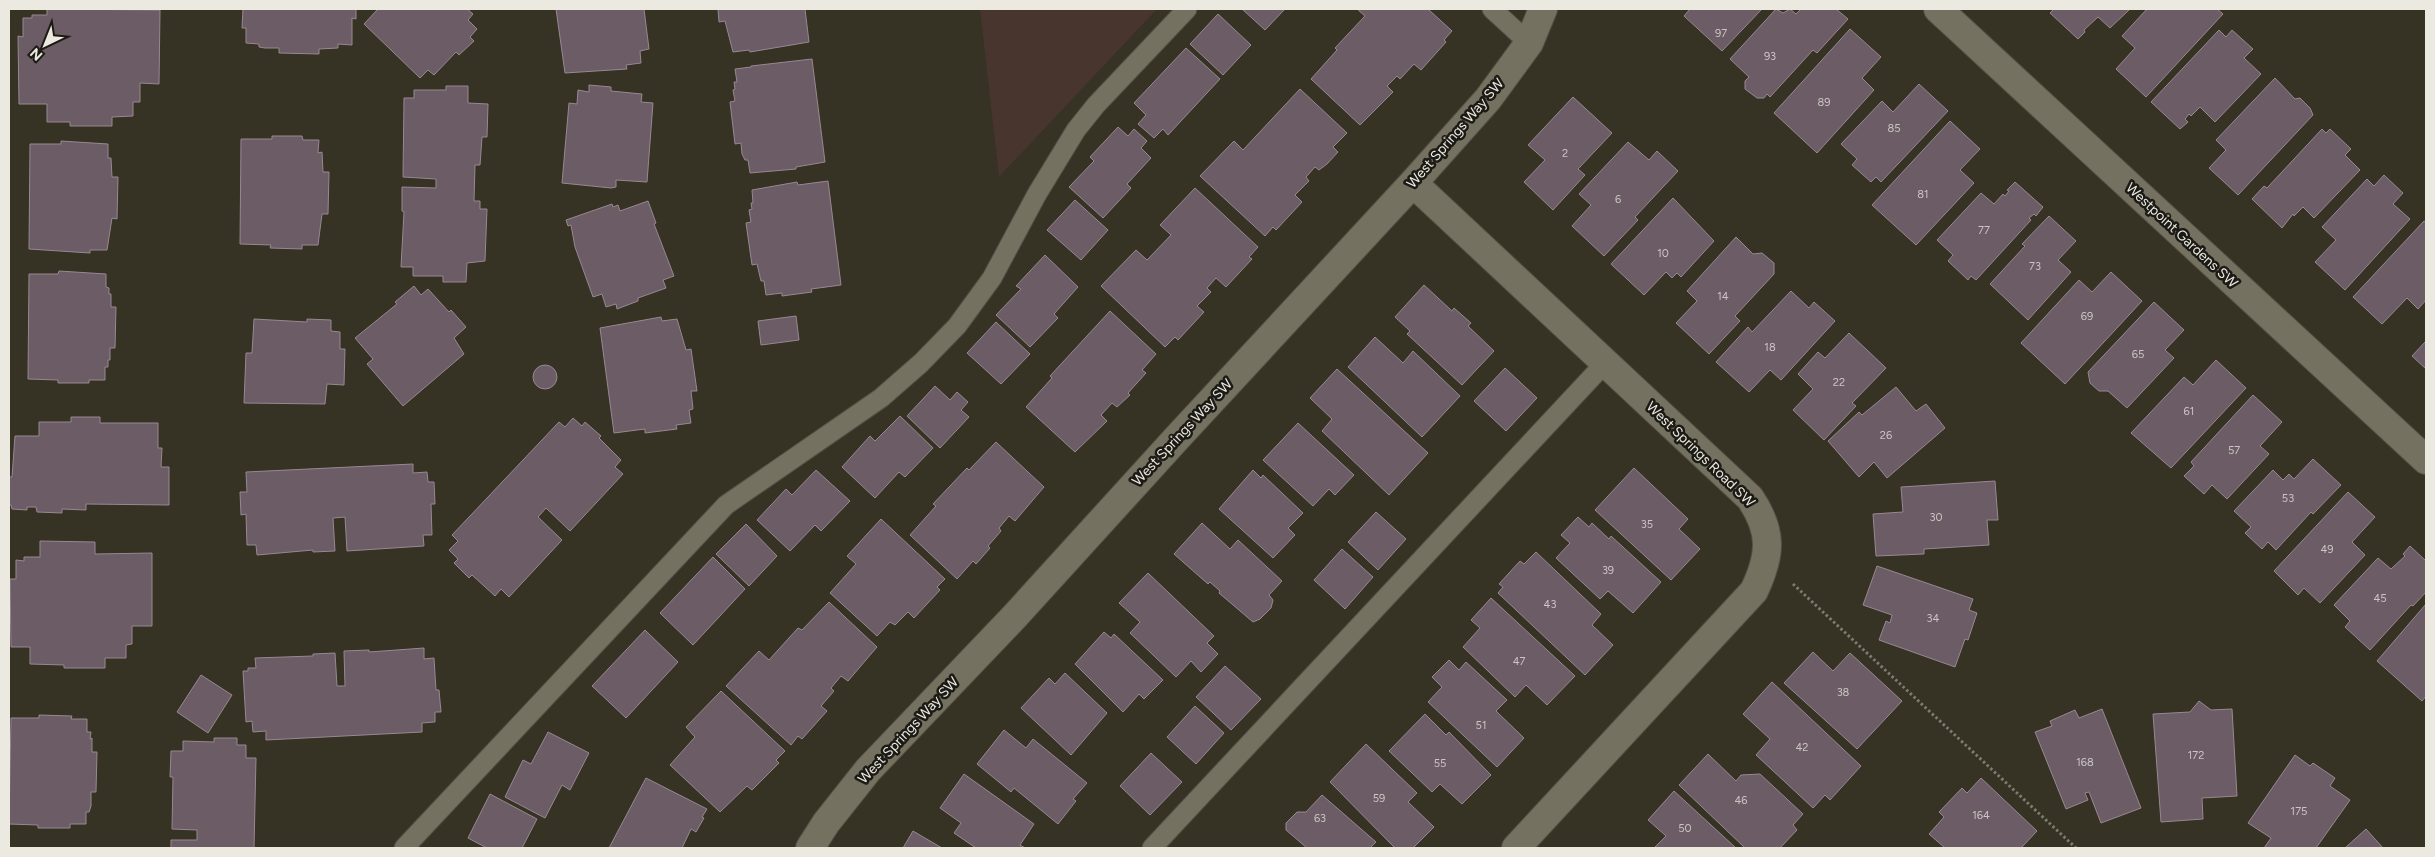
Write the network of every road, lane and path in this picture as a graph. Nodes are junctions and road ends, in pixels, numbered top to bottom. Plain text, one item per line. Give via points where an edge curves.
1 (1187, 9) edge
2 (1492, 9) edge
3 (1543, 9) edge
4 (1938, 9) edge
5 (1529, 43) junction
6 (1414, 183) junction
7 (1606, 362) junction
8 (2426, 460) edge
9 (1766, 558) junction
10 (404, 848) edge
11 (810, 848) edge
12 (1152, 848) edge
13 (1516, 848) edge
14 (2076, 848) edge

1 - 10 lane via 1076,130 992,278 957,326 921,364 881,398 726,505
2 - 5 lane
3 - 5 street, West Springs Way SW
4 - 8 street, Westpoint Gardens SW
5 - 6 street, West Springs Way SW via 1488,99
6 - 7 street, West Springs Road SW
6 - 11 street, West Springs Way SW via 1015,616 868,770
7 - 9 street, West Springs Road SW via 1750,498 1766,527
7 - 12 lane
9 - 13 street, West Springs Road SW via 1754,591 1735,614
9 - 14 path

